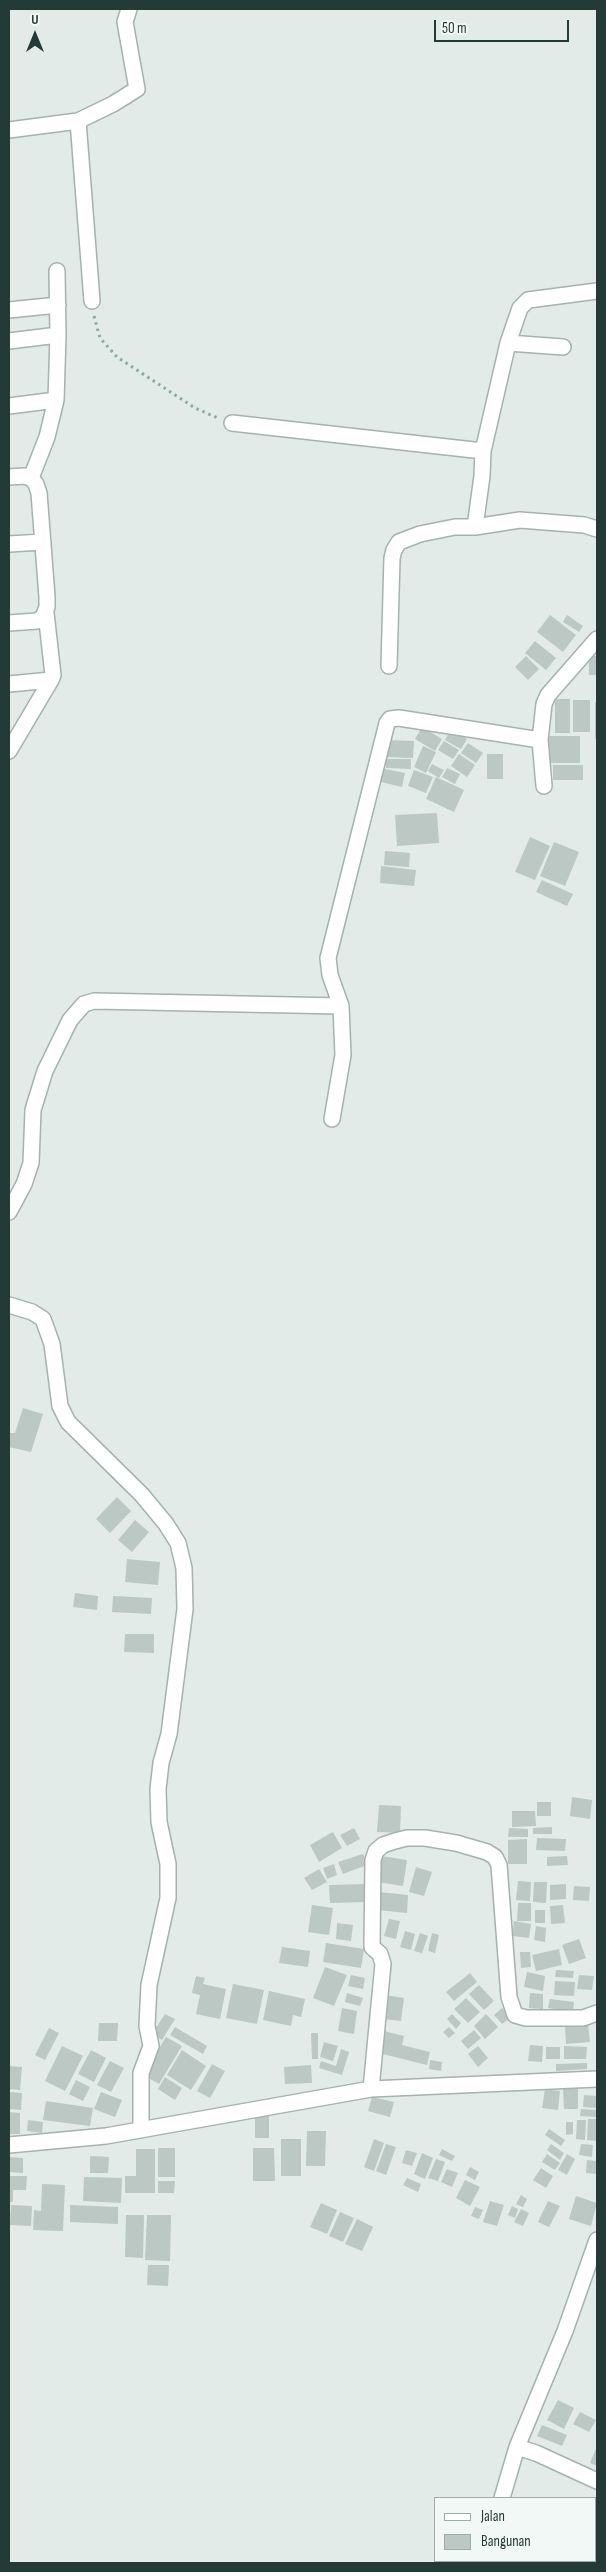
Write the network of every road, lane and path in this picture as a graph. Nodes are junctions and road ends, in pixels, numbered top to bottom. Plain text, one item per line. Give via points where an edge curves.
1 (129, 9) edge
2 (78, 121) junction
3 (9, 130) edge
4 (57, 271) dead end
5 (597, 292) edge
6 (92, 301) joint
7 (58, 305) junction
8 (9, 310) edge
9 (58, 336) junction
10 (9, 340) edge
11 (508, 343) junction
12 (563, 347) dead end
13 (56, 400) junction
14 (9, 406) edge
15 (232, 422) joint
16 (483, 450) junction
17 (9, 477) edge
18 (31, 478) junction
19 (475, 527) junction
20 (597, 529) edge
21 (43, 542) junction
22 (9, 544) edge
23 (46, 613) junction
24 (9, 623) edge
25 (597, 639) edge
26 (389, 666) dead end
27 (51, 680) junction
28 (9, 684) edge
29 (540, 740) junction
30 (9, 751) edge
31 (544, 786) dead end
32 (341, 1006) junction
33 (332, 1119) dead end
34 (9, 1212) edge
35 (9, 1305) edge
36 (597, 2013) edge
37 (597, 2079) edge
38 (371, 2089) junction
39 (140, 2130) junction
40 (9, 2145) edge
41 (597, 2240) edge
42 (517, 2447) junction
43 (597, 2481) edge
44 (502, 2497) edge

1 - 2 street via 125,22 138,87 121,100
2 - 3 street
2 - 6 street
4 - 7 street
5 - 11 street via 528,300 520,308
6 - 15 path via 100,338 117,357 195,408
7 - 8 street
7 - 9 street
9 - 10 street
9 - 13 street
11 - 12 street
11 - 16 street
13 - 14 street
13 - 18 street via 47,437
15 - 16 street
16 - 19 street
17 - 18 street
18 - 21 street via 39,494
19 - 20 street via 520,520
19 - 26 street via 455,527 420,534 399,542 394,550
21 - 22 street
21 - 23 street via 48,597
23 - 24 street via 37,620
23 - 27 street via 53,670
25 - 29 street via 548,695
27 - 28 street
27 - 30 street
29 - 31 street
29 - 32 street via 399,718 390,719 387,723 328,958 330,975
32 - 33 street via 342,1055
32 - 34 street via 94,1001 84,1004 70,1020 45,1071 33,1110 31,1163
35 - 39 street via 43,1319 52,1344 60,1406 68,1422 142,1495 166,1524 178,1543 184,1568 185,1609 169,1734 158,1789 159,1822 168,1864 168,1898 149,1985 146,2026 151,2046 141,2073
36 - 38 street via 583,2018 526,2018 515,2014 509,1997 499,1864 495,1857 456,1843 425,1838 407,1838 383,1845 373,1860 372,1947 380,1954 383,1964
37 - 38 street
38 - 39 street
39 - 40 street
41 - 42 street
42 - 43 street
42 - 44 street

